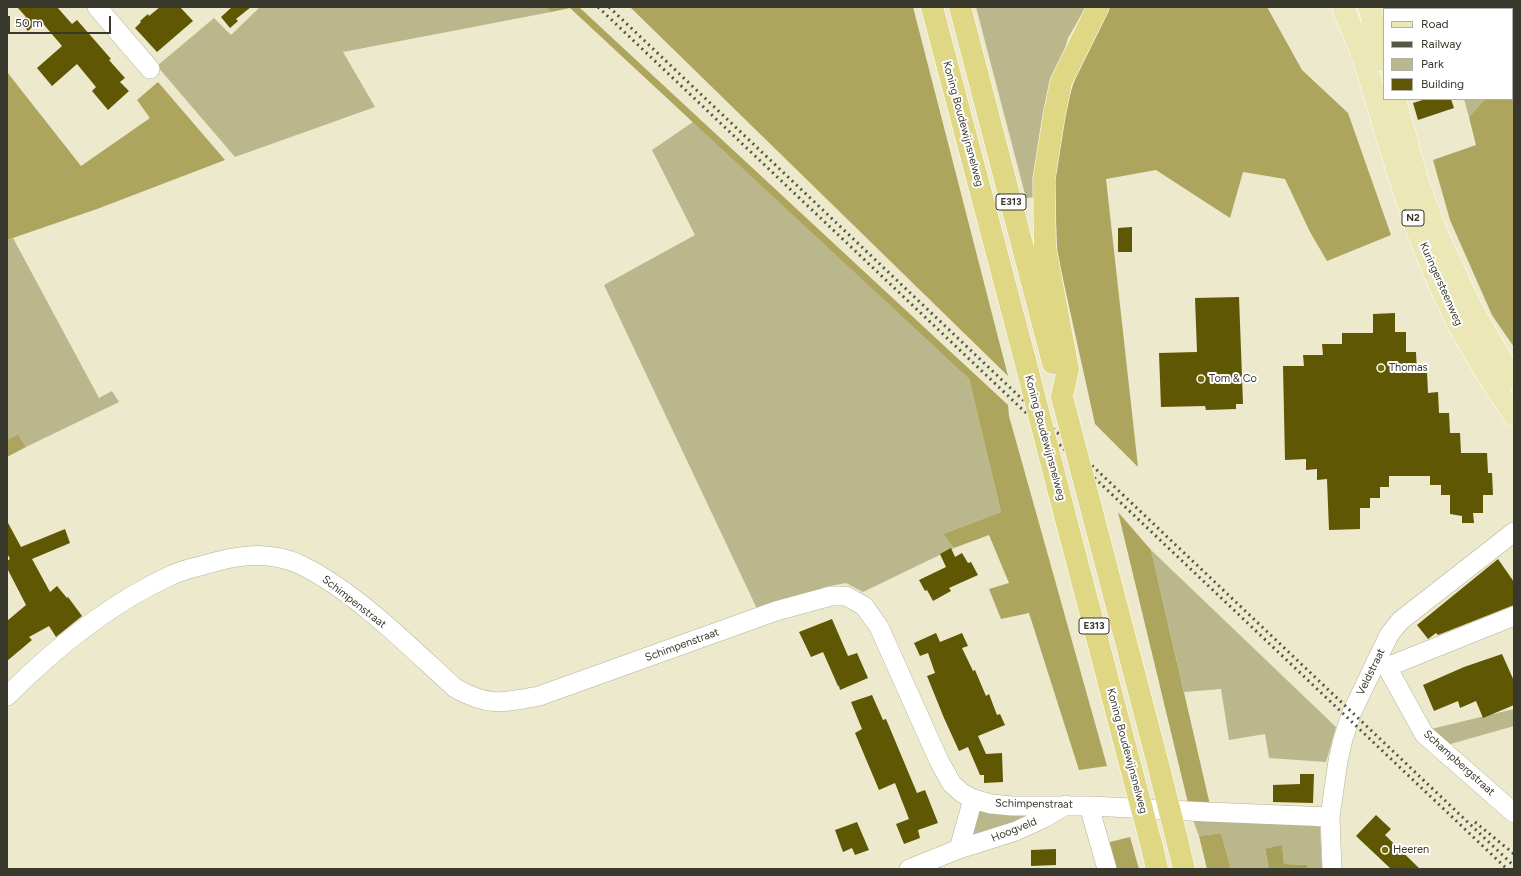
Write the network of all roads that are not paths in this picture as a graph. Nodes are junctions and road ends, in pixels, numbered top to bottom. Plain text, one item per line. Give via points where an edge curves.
1 (97, 7) edge
2 (932, 7) edge
3 (960, 7) edge
4 (1098, 7) edge
5 (1343, 7) edge
6 (1370, 7) edge
7 (1383, 57) edge
8 (150, 69) dead end
9 (1395, 100) edge
10 (1514, 379) edge
11 (1062, 397) junction
12 (1514, 415) edge
13 (1514, 532) edge
14 (1514, 616) edge
15 (1382, 664) junction
16 (7, 696) edge
17 (973, 799) junction
18 (1067, 805) junction
19 (1090, 806) junction
20 (1514, 813) edge
21 (1330, 817) junction
22 (959, 849) junction
23 (908, 869) edge
24 (1107, 869) edge
25 (1157, 869) edge
26 (1184, 869) edge
27 (1332, 869) edge

1 - 8 street
2 - 25 highway, Koning Boudewijnsnelweg / E313, bridge
3 - 11 highway, E313
4 - 11 highway via 1062,82 1044,179 1044,247 1068,369
5 - 12 main road, Kuringersteenweg / N2 via 1363,56 1413,219 1433,270 1458,324
6 - 7 main road
9 - 10 main road, Kuringersteenweg / N2 via 1419,186 1440,241 1471,307
11 - 26 highway, E313, bridge
13 - 15 street, Veldstraat via 1400,621 1389,635
14 - 15 street
15 - 20 street, Schampbergstraat via 1424,734
15 - 21 street, Veldstraat via 1352,712 1346,729 1338,761
16 - 17 street, Schimpenstraat via 78,633 134,594 174,574 226,558 254,554 281,558 321,576 363,606 455,688 471,697 492,702 508,702 539,696 776,611 831,596 846,596 864,606 879,627 939,761 952,784
17 - 18 street, Schimpenstraat via 1012,806
17 - 22 street
18 - 19 street, Schimpenstraat
18 - 22 street, Hoogveld via 1016,831
19 - 21 street, Schimpenstraat
19 - 24 street
21 - 27 street, Veldstraat
22 - 23 street, Hoogveld

